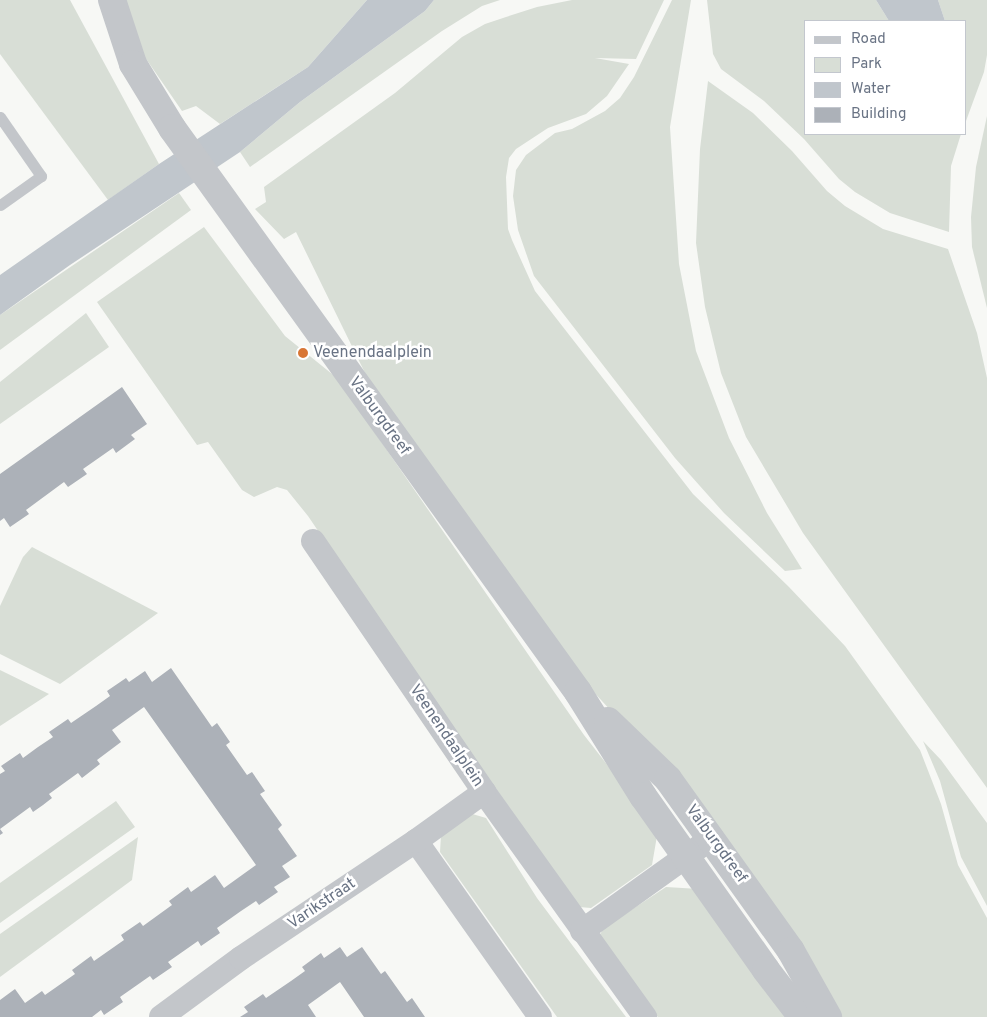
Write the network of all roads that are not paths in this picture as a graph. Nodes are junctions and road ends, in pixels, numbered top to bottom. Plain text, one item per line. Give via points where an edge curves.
1 (91, 0) edge
2 (112, 0) edge
3 (133, 64) junction
4 (0, 117) edge
5 (0, 205) edge
6 (313, 541) dead end
7 (578, 692) junction
8 (484, 792) junction
9 (712, 838) junction
10 (416, 841) junction
11 (686, 857) junction
12 (582, 931) junction
13 (161, 1017) edge
14 (540, 1017) edge
15 (645, 1017) edge
16 (802, 1017) edge
17 (828, 1017) edge

1 - 3 street, Valburgdreef
2 - 3 street, Valburgdreef
3 - 7 street, Valburgdreef via 172,128 237,220
4 - 5 lane via 41,176
6 - 8 street, Veenendaalplein
7 - 9 street, Valburgdreef via 668,779
7 - 11 street, Valburgdreef via 643,796
8 - 10 street, Varikstraat
8 - 12 street, Veenendaalplein
9 - 11 street
9 - 17 street, Valburgdreef via 791,951
10 - 13 street, Varikstraat via 241,958
10 - 14 street
11 - 12 street
11 - 16 street, Valburgdreef
12 - 15 street, Veenendaalplein

